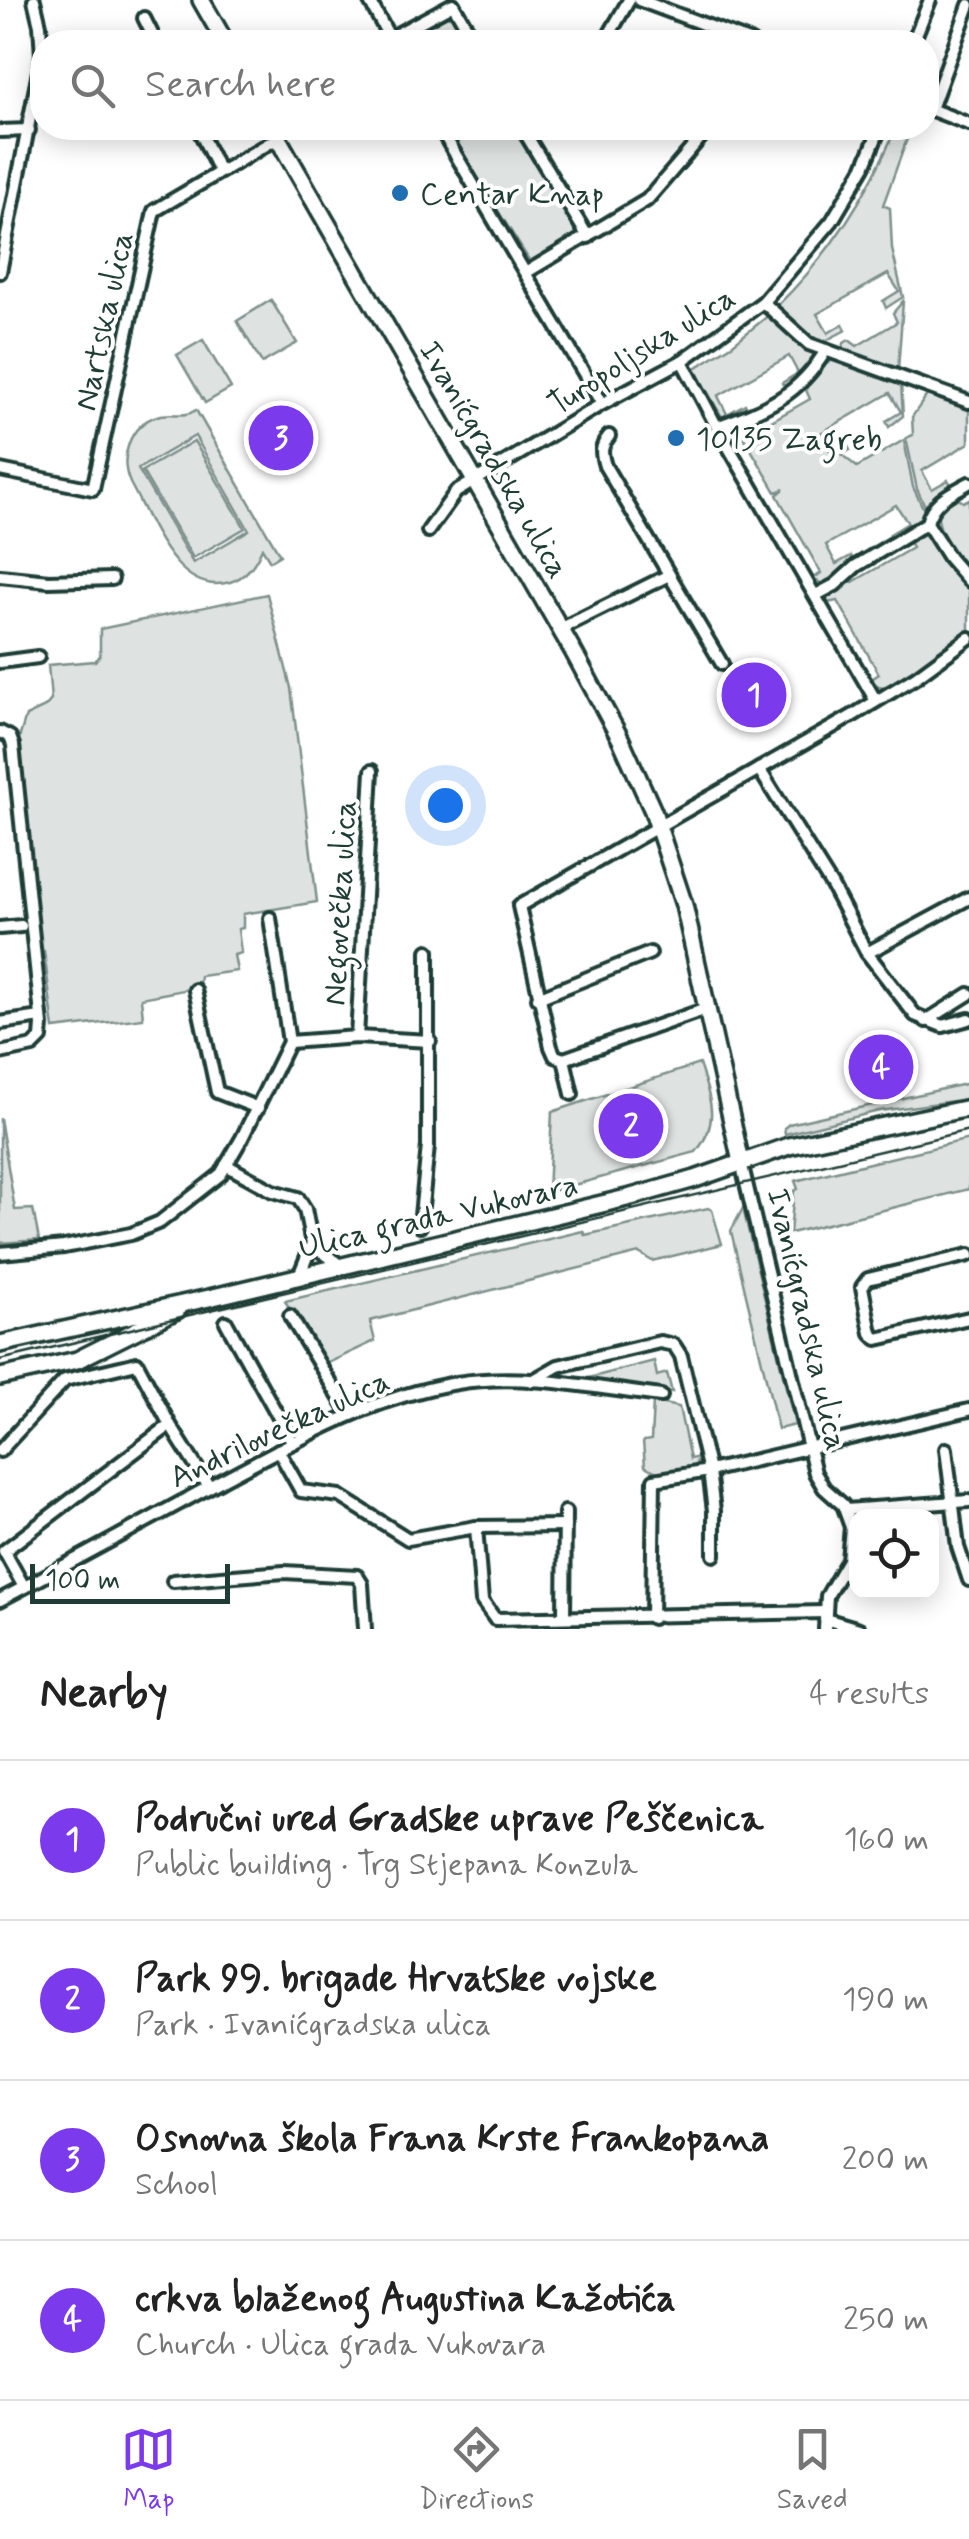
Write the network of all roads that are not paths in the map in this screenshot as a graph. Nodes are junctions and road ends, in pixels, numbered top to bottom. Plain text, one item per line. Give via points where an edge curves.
1 (34, 0) edge
2 (201, 0) edge
3 (369, 0) edge
4 (628, 0) edge
5 (638, 0) edge
6 (930, 0) edge
7 (456, 2) edge
8 (969, 5) edge
9 (144, 18) dead end
10 (40, 30) edge
11 (150, 30) edge
12 (217, 30) edge
13 (386, 30) edge
14 (408, 30) edge
15 (469, 30) edge
16 (612, 30) edge
17 (719, 30) edge
18 (919, 30) edge
19 (939, 83) edge
20 (939, 113) edge
21 (30, 124) edge
22 (969, 124) edge
23 (29, 130) junction
24 (0, 131) edge
25 (204, 140) edge
26 (265, 140) edge
27 (279, 140) edge
28 (447, 140) edge
29 (529, 140) edge
30 (698, 140) edge
31 (875, 140) edge
32 (220, 171) junction
33 (588, 237) junction
34 (0, 272) edge
35 (528, 272) junction
36 (763, 302) junction
37 (826, 350) junction
38 (682, 361) junction
39 (969, 402) edge
40 (602, 404) junction
41 (717, 427) junction
42 (609, 436) dead end
43 (0, 470) edge
44 (477, 479) junction
45 (969, 483) edge
46 (927, 523) junction
47 (428, 532) dead end
48 (669, 575) junction
49 (0, 576) edge
50 (112, 580) dead end
51 (969, 580) edge
52 (816, 594) junction
53 (560, 628) junction
54 (969, 638) edge
55 (38, 657) dead end
56 (0, 662) edge
57 (722, 664) dead end
58 (876, 701) junction
59 (0, 732) edge
60 (759, 768) junction
61 (372, 772) dead end
62 (659, 824) junction
63 (969, 898) edge
64 (270, 918) dead end
65 (21, 926) dead end
66 (0, 928) edge
67 (428, 951) dead end
68 (650, 953) dead end
69 (867, 954) junction
70 (195, 990) dead end
71 (969, 994) edge
72 (538, 998) junction
73 (709, 1008) junction
74 (41, 1017) junction
75 (969, 1019) edge
76 (926, 1021) junction
77 (0, 1024) edge
78 (357, 1036) junction
79 (430, 1041) junction
80 (289, 1042) junction
81 (0, 1053) edge
82 (564, 1059) junction
83 (572, 1094) dead end
84 (258, 1108) junction
85 (969, 1108) edge
86 (741, 1162) junction
87 (226, 1165) junction
88 (420, 1226) dead end
89 (312, 1244) junction
90 (0, 1253) edge
91 (969, 1255) edge
92 (341, 1266) junction
93 (299, 1276) junction
94 (209, 1298) junction
95 (290, 1316) dead end
96 (969, 1318) edge
97 (226, 1322) dead end
98 (0, 1344) edge
99 (0, 1378) edge
100 (532, 1382) junction
101 (661, 1396) dead end
102 (969, 1410) edge
103 (350, 1415) junction
104 (170, 1425) junction
105 (293, 1443) junction
106 (808, 1449) junction
107 (946, 1449) dead end
108 (278, 1450) junction
109 (0, 1451) edge
110 (708, 1471) junction
111 (209, 1488) junction
112 (969, 1501) edge
113 (952, 1503) junction
114 (846, 1510) junction
115 (565, 1512) dead end
116 (565, 1526) junction
117 (476, 1527) junction
118 (714, 1555) dead end
119 (969, 1580) edge
120 (173, 1581) dead end
121 (24, 1587) junction
122 (0, 1600) edge
123 (564, 1617) junction
124 (652, 1618) junction
125 (825, 1620) edge
126 (364, 1629) edge
127 (859, 1629) edge

1 - 10 street
2 - 12 street
3 - 13 street
4 - 16 street
5 - 17 street
6 - 18 street
7 - 14 street
7 - 15 street
8 - 19 street
9 - 11 street
20 - 22 street
21 - 23 street
23 - 24 street
23 - 34 street
25 - 32 street
26 - 32 street, Nartska ulica
27 - 44 street, Ivanićgradska ulica
28 - 35 street
29 - 33 street
30 - 33 street via 647,200
31 - 36 street, Turopoljska ulica via 832,221
32 - 43 street, Nartska ulica via 151,218 93,489
33 - 35 street
35 - 40 street
36 - 37 street via 796,335
36 - 38 street, Turopoljska ulica
37 - 39 street
37 - 41 street via 801,386
38 - 40 street, Turopoljska ulica
38 - 41 street
40 - 44 street, Turopoljska ulica
41 - 52 street
42 - 48 street via 601,453 606,466
44 - 47 street, Turopoljska ulica via 451,498
44 - 53 street, Ivanićgradska ulica
45 - 46 street via 942,498
46 - 51 street
46 - 52 street
48 - 53 street
48 - 57 street
49 - 50 street
52 - 58 street
53 - 62 street, Ivanićgradska ulica
54 - 58 street
55 - 56 street
58 - 60 street
59 - 74 street via 13,744
60 - 62 street
60 - 69 street
61 - 78 street, Negovečka ulica
62 - 72 street via 519,906
62 - 73 street, Ivanićgradska ulica
63 - 69 street
64 - 80 street
65 - 66 street
67 - 79 street
68 - 72 street
69 - 76 street
70 - 84 street via 217,1092
71 - 76 street
72 - 82 street via 551,1047
73 - 82 street
73 - 86 street, Ivanićgradska ulica
74 - 77 street
74 - 81 street via 41,1038 33,1046
75 - 76 street via 943,1026
78 - 79 street
78 - 80 street
79 - 88 street
80 - 84 street
82 - 83 street
84 - 87 street
85 - 86 street, Ulica grada Vukovara
86 - 92 street, Ulica grada Vukovara via 632,1196
86 - 106 street, Ivanićgradska ulica
87 - 89 street via 298,1198
87 - 90 street via 185,1205 131,1234
89 - 92 street
89 - 93 street
91 - 96 street via 868,1279 862,1287 877,1339
92 - 93 street, Ulica grada Vukovara
93 - 94 street, Ulica grada Vukovara
94 - 98 street, Ulica grada Vukovara
94 - 99 street, Ulica grada Vukovara via 77,1360
95 - 103 street
97 - 105 street
100 - 101 street, Andrilovečka ulica
100 - 103 street, Andrilovečka ulica via 460,1382
100 - 110 street via 558,1366 660,1342 674,1345
102 - 106 street
103 - 105 street, Andrilovečka ulica
104 - 109 street via 137,1363 65,1380
104 - 111 street
104 - 121 street via 4,1551
105 - 108 street, Andrilovečka ulica
106 - 110 street
106 - 114 street, Ivanićgradska ulica via 819,1482
107 - 113 street
108 - 111 street, Andrilovečka ulica
108 - 117 street via 301,1491 340,1496 404,1537
110 - 118 street
110 - 124 street via 654,1480
111 - 121 street, Andrilovečka ulica
112 - 113 street
113 - 114 street
113 - 119 street
114 - 125 street via 849,1553 830,1589
115 - 116 street
116 - 117 street
116 - 123 street
117 - 123 street via 488,1613
120 - 126 street via 284,1572 357,1576
121 - 122 street, Andrilovečka ulica
123 - 124 street
124 - 125 street
125 - 127 street

